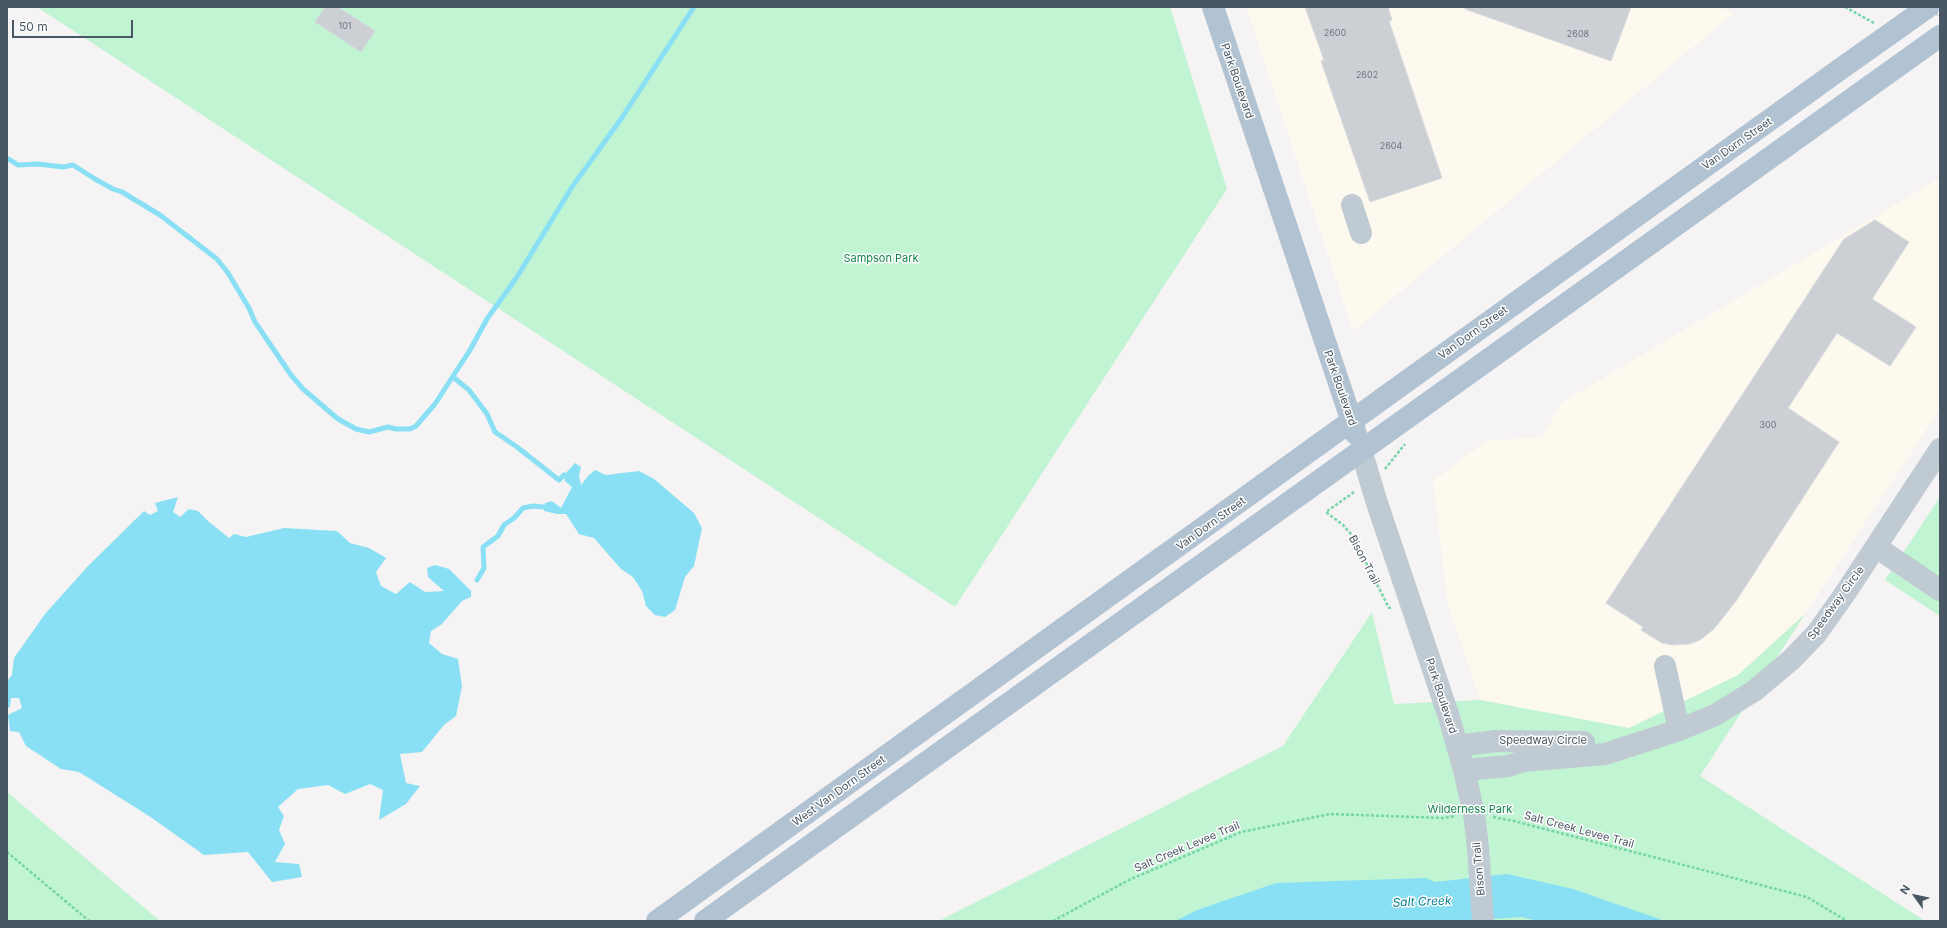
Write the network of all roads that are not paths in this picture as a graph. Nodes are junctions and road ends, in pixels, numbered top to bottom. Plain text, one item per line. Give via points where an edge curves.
1 (1213, 7) edge
2 (1928, 7) edge
3 (1940, 36) edge
4 (1352, 205) dead end
5 (1361, 233) dead end
6 (1351, 421) junction
7 (1361, 450) junction
8 (1940, 450) edge
9 (1876, 547) junction
10 (1940, 590) edge
11 (1020, 661) joint
12 (1665, 666) dead end
13 (1679, 730) junction
14 (1629, 745) junction
15 (1457, 746) junction
16 (1464, 770) junction
17 (657, 921) edge
18 (705, 921) edge
19 (1483, 921) edge

1 - 6 main road, Park Boulevard
2 - 6 main road, Van Dorn Street, bridge
3 - 7 main road, bridge
4 - 5 street
6 - 7 main road, Park Boulevard
6 - 11 main road, Van Dorn Street
7 - 15 street, Park Boulevard
7 - 18 main road
8 - 9 street, Speedway Circle
9 - 10 street
9 - 13 street, Speedway Circle via 1817,633 1790,660 1754,691 1716,715
11 - 17 main road, West Van Dorn Street
12 - 13 street
13 - 14 street, Speedway Circle
14 - 15 street, Speedway Circle via 1604,741 1496,741
14 - 16 street, Speedway Circle via 1605,754 1523,761 1509,766
15 - 16 street, Park Boulevard
16 - 19 street, Bison Trail via 1475,823

